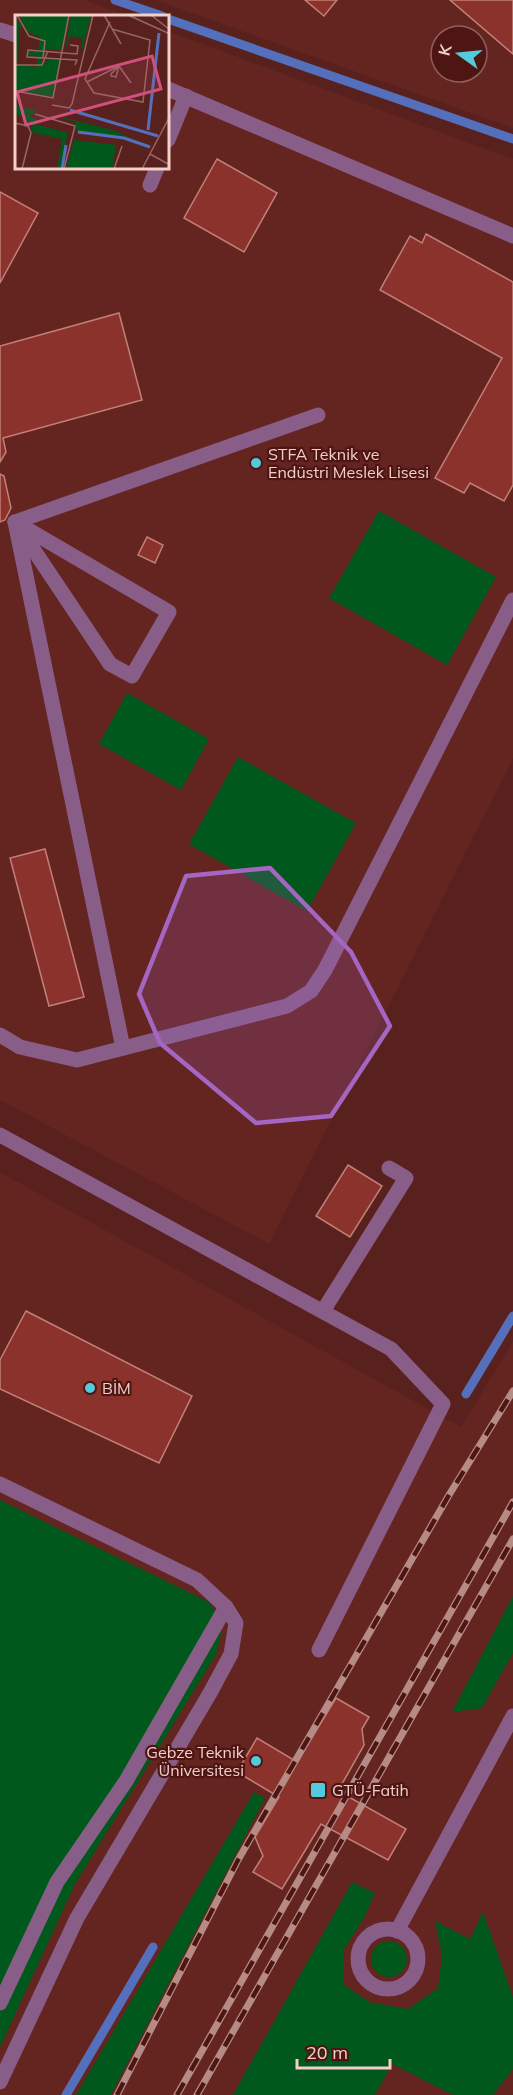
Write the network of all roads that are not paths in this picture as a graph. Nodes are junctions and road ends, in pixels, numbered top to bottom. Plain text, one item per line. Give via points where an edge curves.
1 (0, 30) edge
2 (15, 35) edge
3 (170, 90) edge
4 (186, 96) junction
5 (170, 135) edge
6 (156, 170) edge
7 (150, 185) dead end
8 (513, 236) edge
9 (318, 415) dead end
10 (15, 522) junction
11 (513, 600) edge
12 (0, 1035) edge
13 (123, 1048) junction
14 (0, 1135) edge
15 (389, 1168) dead end
16 (323, 1311) junction
17 (0, 1484) edge
18 (226, 1607) junction
19 (319, 1650) dead end
20 (513, 1716) edge
21 (397, 1931) dead end
22 (0, 2003) edge
23 (0, 2082) edge

1 - 2 street
3 - 4 street
4 - 5 street
4 - 8 street
6 - 7 street
9 - 10 street
10 - 10 street via 169,612 132,676 110,664
10 - 13 street
11 - 13 street via 326,970 311,991 287,1006
12 - 13 street via 20,1047 77,1060
14 - 16 street
15 - 16 street via 405,1178
16 - 19 street via 391,1349 443,1404
17 - 18 street via 197,1580
18 - 22 street via 126,1781 57,1882
18 - 23 street via 236,1623 231,1654 77,1918
20 - 21 street

